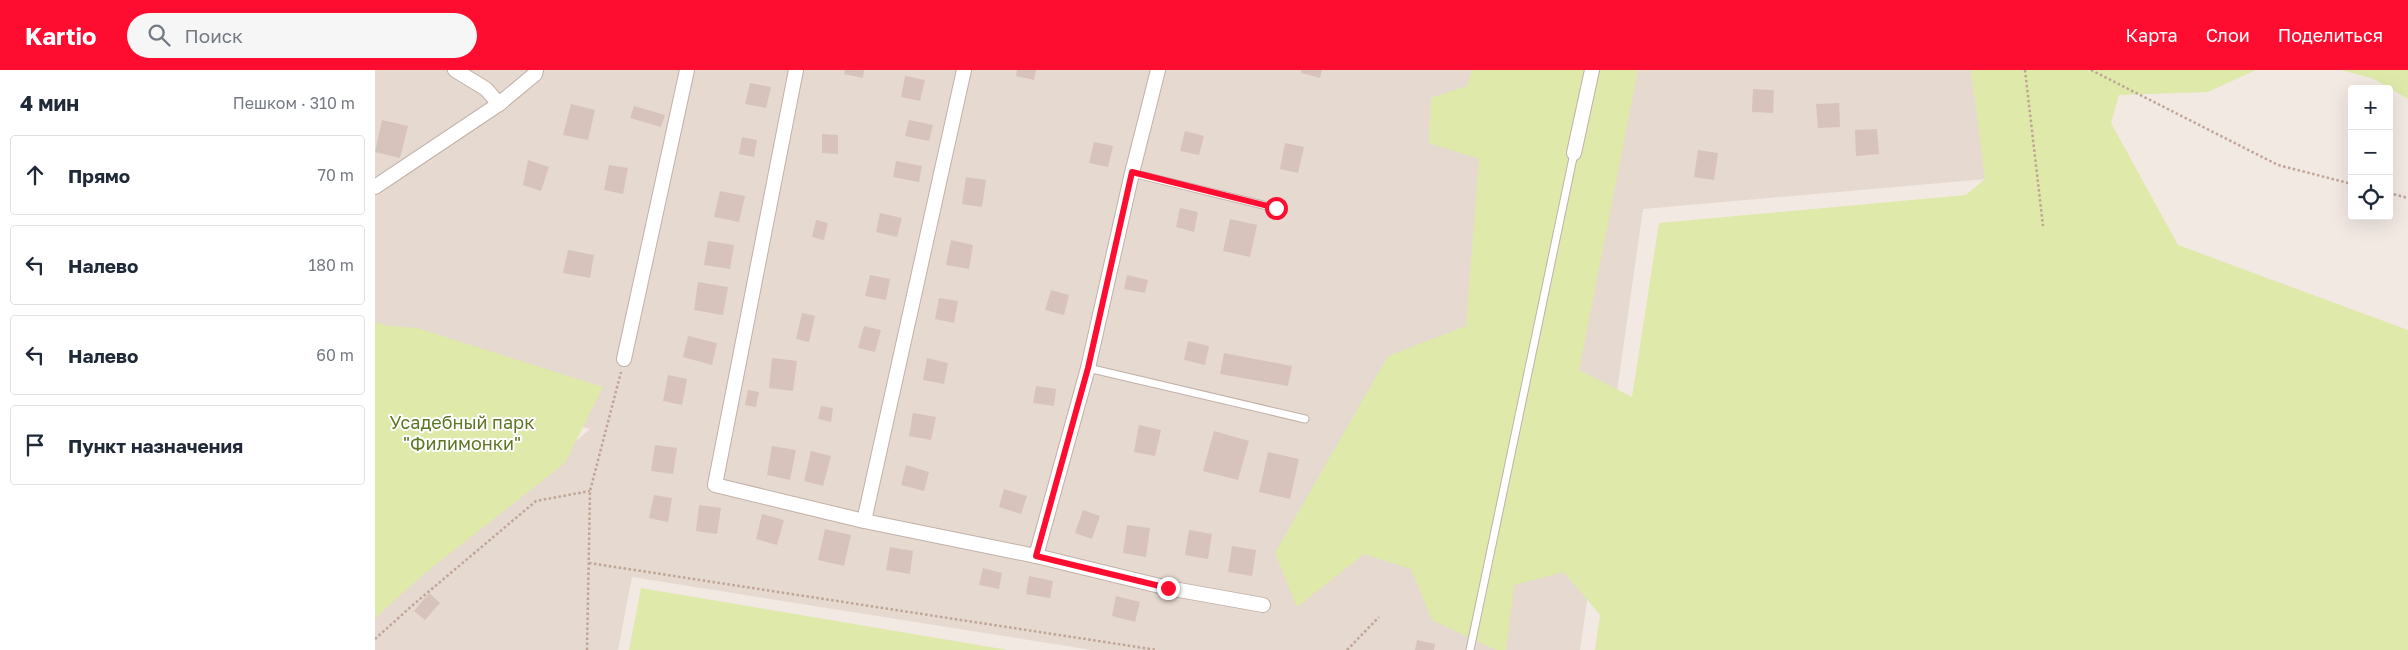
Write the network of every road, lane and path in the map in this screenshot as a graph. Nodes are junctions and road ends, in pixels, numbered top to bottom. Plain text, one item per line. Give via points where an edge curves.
1 (455, 70) edge
2 (536, 70) edge
3 (687, 70) edge
4 (796, 70) edge
5 (965, 70) edge
6 (1158, 70) edge
7 (1592, 70) edge
8 (2025, 70) edge
9 (2091, 70) edge
10 (499, 104) junction
11 (1574, 153) joint
12 (1132, 172) junction
13 (2348, 183) edge
14 (375, 187) edge
15 (2393, 194) edge
16 (2408, 198) edge
17 (1276, 208) dead end
18 (2043, 226) dead end
19 (624, 359) joint
20 (1088, 368) junction
21 (1305, 419) dead end
22 (590, 491) junction
23 (864, 521) junction
24 (1036, 556) junction
25 (589, 563) junction
26 (1263, 605) dead end
27 (1379, 617) dead end
28 (375, 639) edge
29 (1141, 649) edge
30 (587, 650) edge
31 (1157, 650) edge
32 (1347, 650) edge
33 (1470, 650) edge

1 - 10 street via 486,89
2 - 10 street
3 - 19 street
4 - 23 street via 715,485
5 - 23 street
6 - 12 street
7 - 11 street
8 - 18 path
9 - 13 path via 2278,165
10 - 14 street
11 - 33 lane
12 - 17 lane
12 - 20 street
15 - 16 path
19 - 22 path
20 - 21 lane
20 - 24 street
22 - 25 path
22 - 28 path via 536,501
23 - 24 street
24 - 26 street via 1168,588
25 - 29 path
25 - 30 path
27 - 32 path
29 - 31 path

